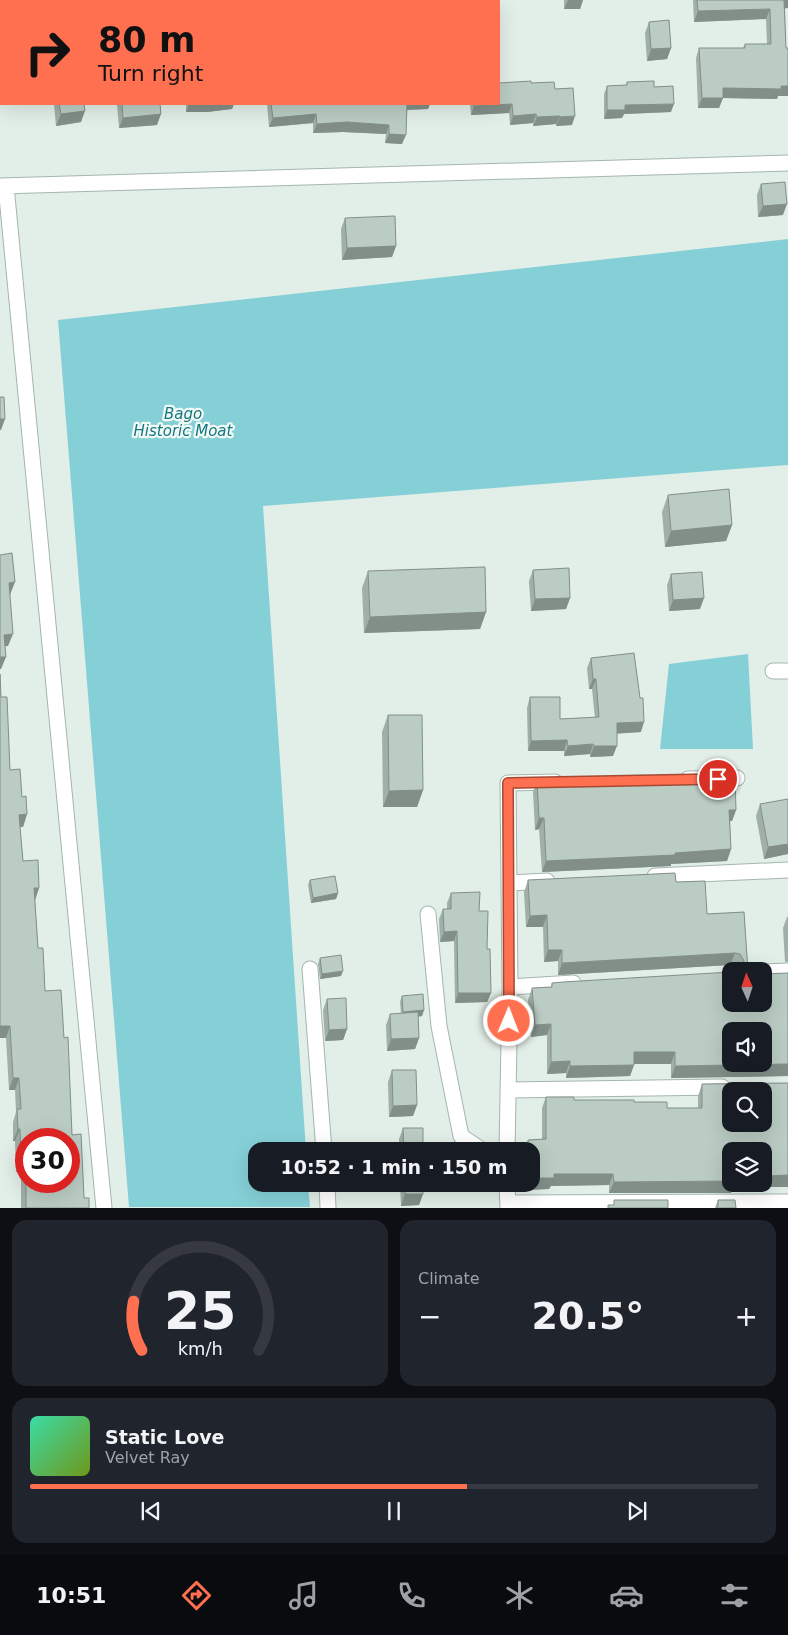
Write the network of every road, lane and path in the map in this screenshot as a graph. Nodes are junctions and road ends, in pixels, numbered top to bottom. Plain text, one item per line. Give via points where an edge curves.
1 (788, 163) edge
2 (3, 186) edge
3 (737, 778) edge
4 (677, 779) edge
5 (568, 782) edge
6 (788, 870) edge
7 (639, 877) edge
8 (559, 880) edge
9 (510, 883) junction
10 (428, 914) dead end
11 (310, 969) dead end
12 (788, 971) edge
13 (772, 972) edge
14 (587, 982) edge
15 (510, 987) junction
16 (722, 1086) edge
17 (508, 1090) junction
18 (323, 1142) edge
19 (470, 1142) edge
20 (507, 1142) edge
21 (327, 1192) edge
22 (507, 1192) edge
23 (788, 1202) edge
24 (508, 1206) edge
25 (104, 1208) edge
26 (328, 1208) edge

1 - 2 street
2 - 25 street
3 - 4 street
5 - 9 street via 508,783
6 - 7 street
8 - 9 street
9 - 15 street
10 - 19 street via 439,1026 461,1136
11 - 18 street
12 - 13 street
14 - 15 street
15 - 17 street
16 - 17 street
17 - 20 street
21 - 26 street
22 - 24 street
23 - 24 street

